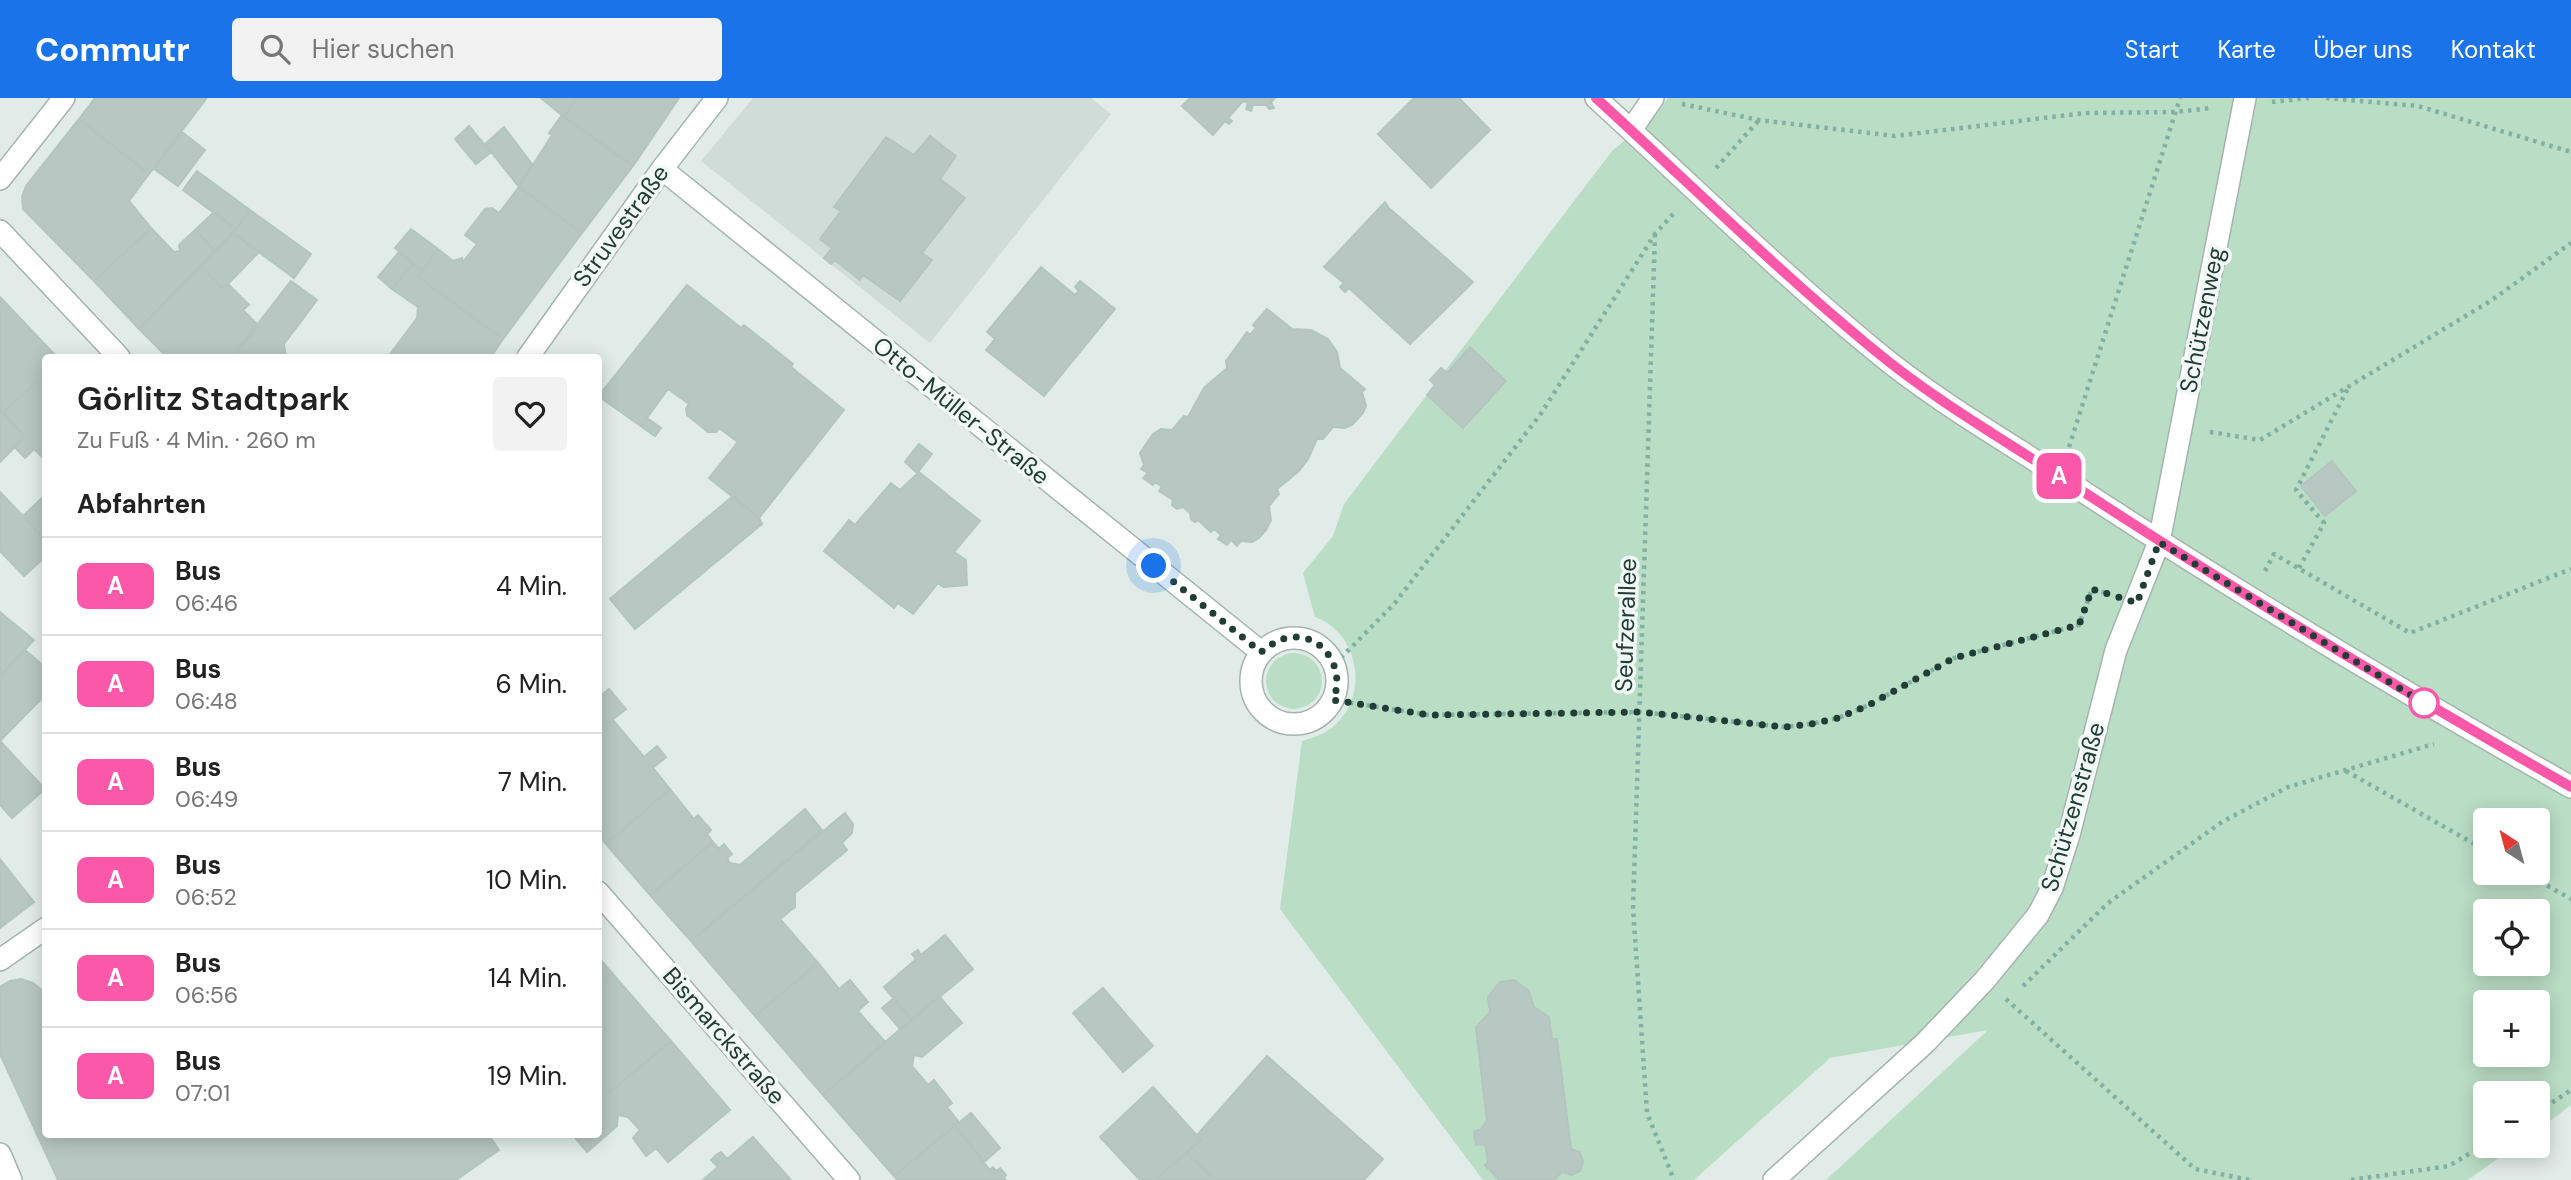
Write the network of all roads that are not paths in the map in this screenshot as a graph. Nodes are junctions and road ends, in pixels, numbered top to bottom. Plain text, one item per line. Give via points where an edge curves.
1 (64, 98) edge
2 (717, 98) edge
3 (1596, 98) edge
4 (1653, 98) edge
5 (2244, 102) edge
6 (1631, 130) junction
7 (662, 169) junction
8 (0, 179) edge
9 (0, 231) edge
10 (116, 354) edge
11 (530, 354) edge
12 (2159, 542) junction
13 (1261, 652) junction
14 (2571, 787) edge
15 (602, 897) edge
16 (42, 931) edge
17 (0, 960) edge
18 (0, 1154) edge
19 (11, 1180) edge
20 (849, 1180) edge
21 (1774, 1180) edge

1 - 8 street
2 - 7 street, Struvestraße
3 - 6 street
4 - 6 street
5 - 12 street, Schützenweg
6 - 12 street via 1873,350 1956,411
7 - 11 street, Struvestraße
7 - 13 street, Otto-Müller-Straße
9 - 10 street
12 - 14 street
12 - 21 street, Schützenstraße via 2116,650 2069,835 2038,915 1925,1043
13 - 13 street via 1254,664 1251,692 1266,715 1292,725 1320,716 1333,700 1338,678 1326,652 1301,638 1287,638
15 - 20 street, Bismarckstraße
16 - 17 street
18 - 19 street

